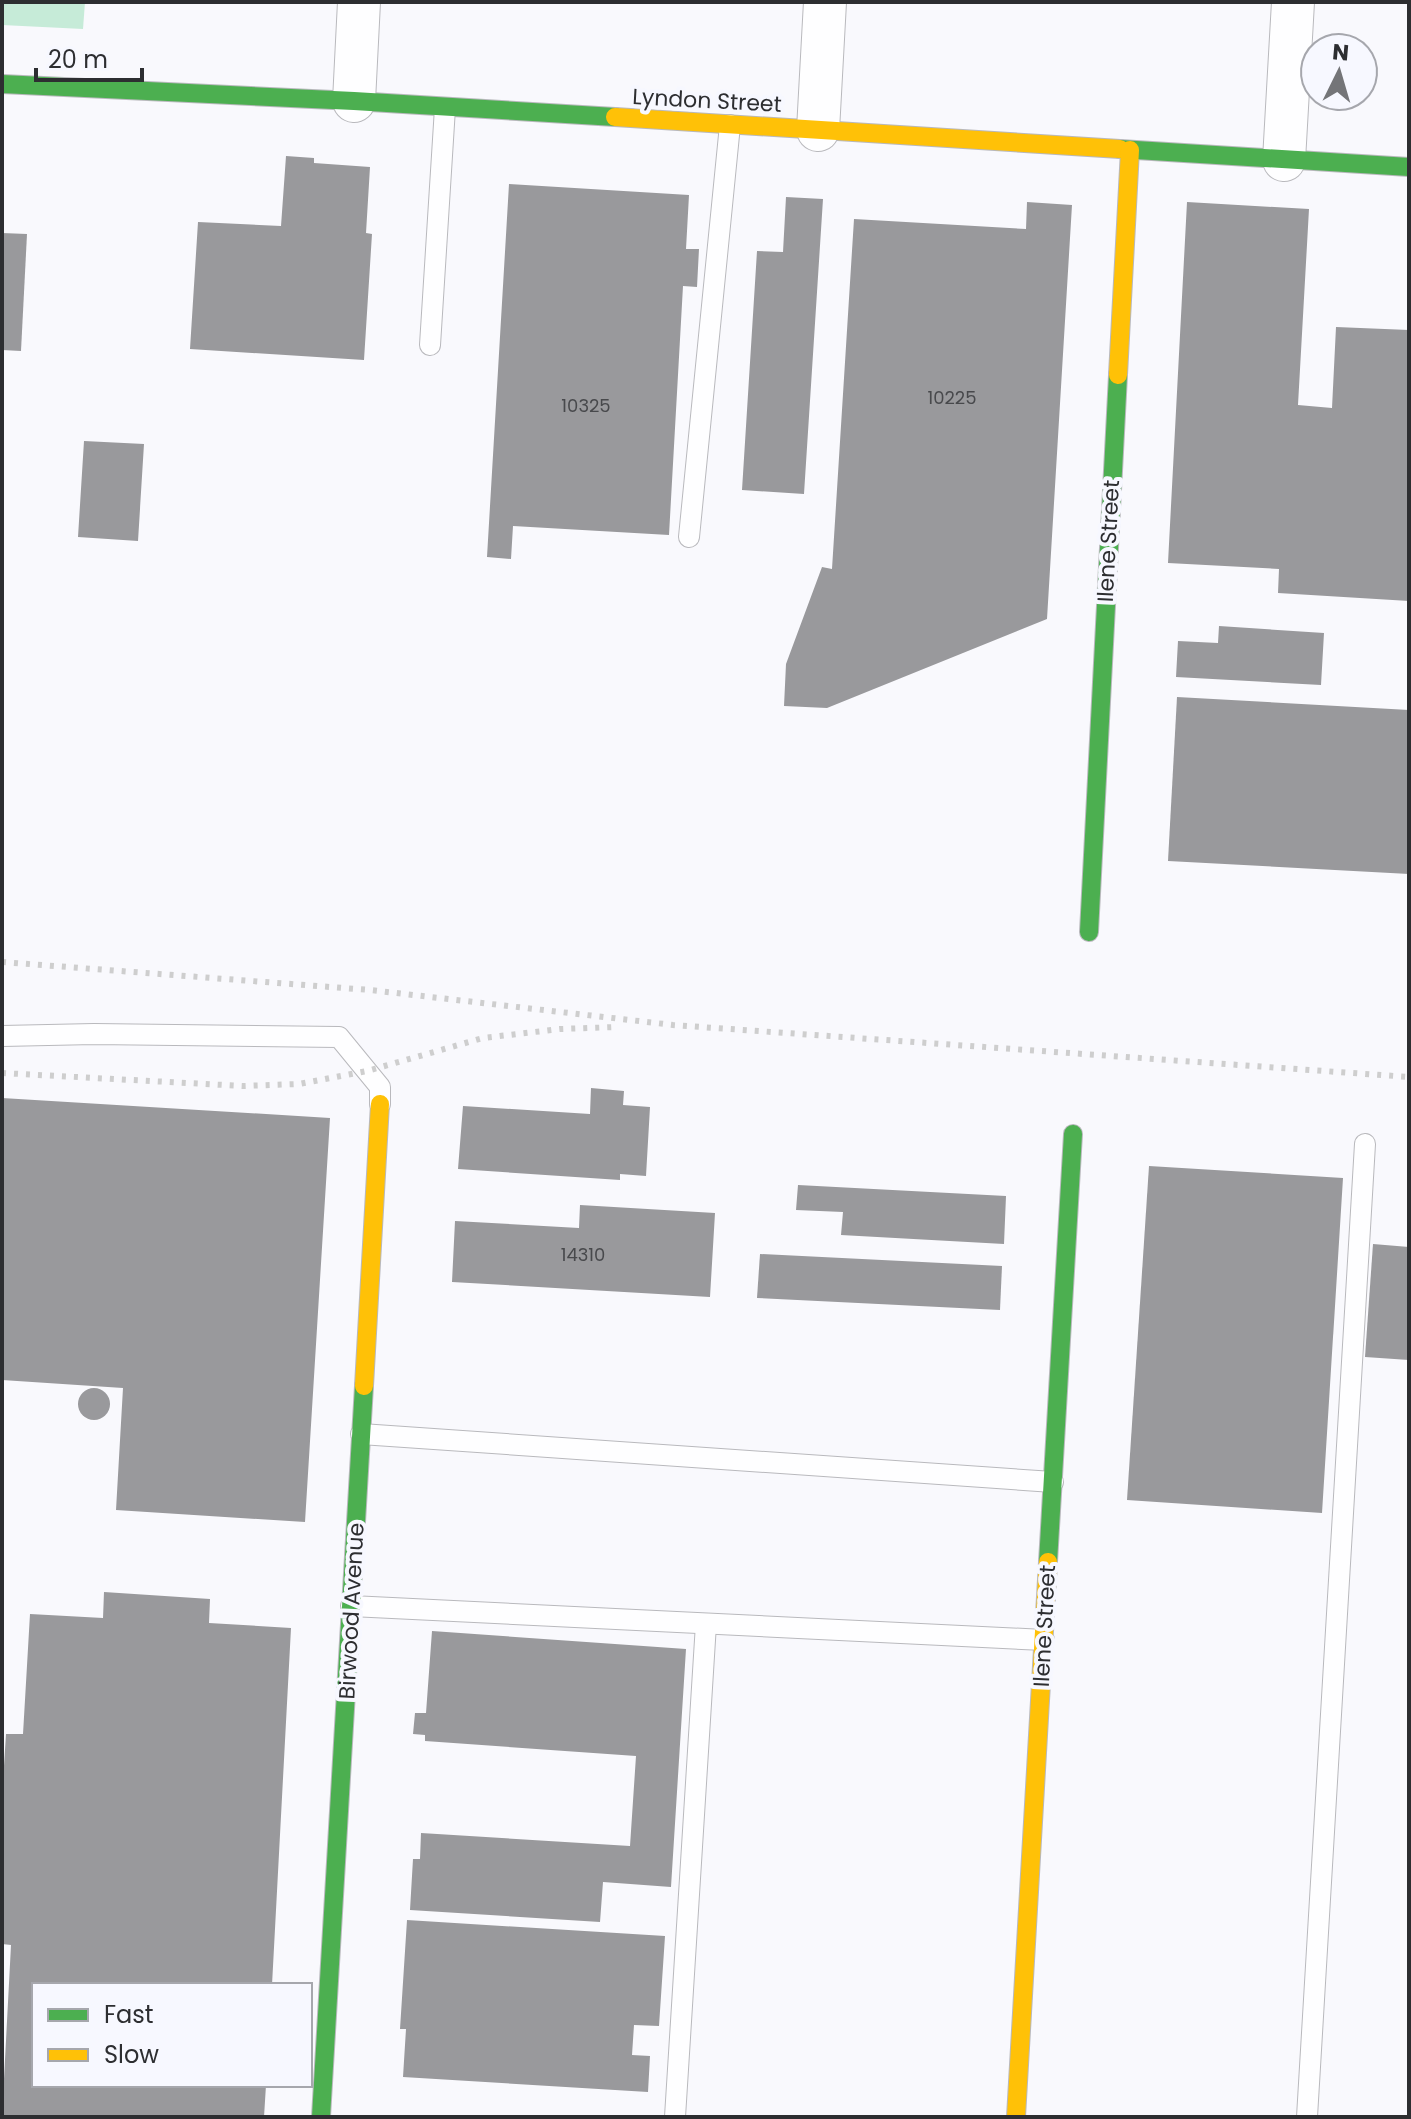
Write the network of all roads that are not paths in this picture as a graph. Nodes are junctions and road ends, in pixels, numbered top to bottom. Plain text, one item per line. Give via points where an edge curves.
1 (359, 2) edge
2 (825, 2) edge
3 (1293, 2) edge
4 (2, 84) edge
5 (354, 101) junction
6 (445, 108) junction
7 (730, 125) junction
8 (818, 130) junction
9 (1130, 150) junction
10 (1284, 160) junction
11 (1409, 167) edge
12 (430, 345) dead end
13 (689, 537) dead end
14 (1089, 932) dead end
15 (2, 1036) edge
16 (380, 1104) joint
17 (1073, 1134) dead end
18 (1365, 1144) dead end
19 (361, 1434) junction
20 (1053, 1482) junction
21 (351, 1606) junction
22 (706, 1624) junction
23 (1044, 1640) junction
24 (321, 2117) edge
25 (675, 2117) edge
26 (1016, 2117) edge
27 (1307, 2117) edge

1 - 5 street
2 - 8 street
3 - 10 street
4 - 5 street, Lyndon Street
5 - 6 street, Lyndon Street
6 - 7 street, Lyndon Street
6 - 12 lane
7 - 8 street, Lyndon Street
7 - 13 lane
8 - 9 street, Lyndon Street
9 - 10 street, Lyndon Street
9 - 14 street, Ilene Street
10 - 11 street, Lyndon Street
15 - 16 lane via 339,1037 380,1087
16 - 19 street, Birwood Avenue
17 - 20 street, Ilene Street
18 - 27 lane
19 - 20 lane
19 - 21 street, Birwood Avenue
20 - 23 street, Ilene Street
21 - 22 lane
21 - 24 street, Birwood Avenue
22 - 23 lane
22 - 25 lane
23 - 26 street, Ilene Street

